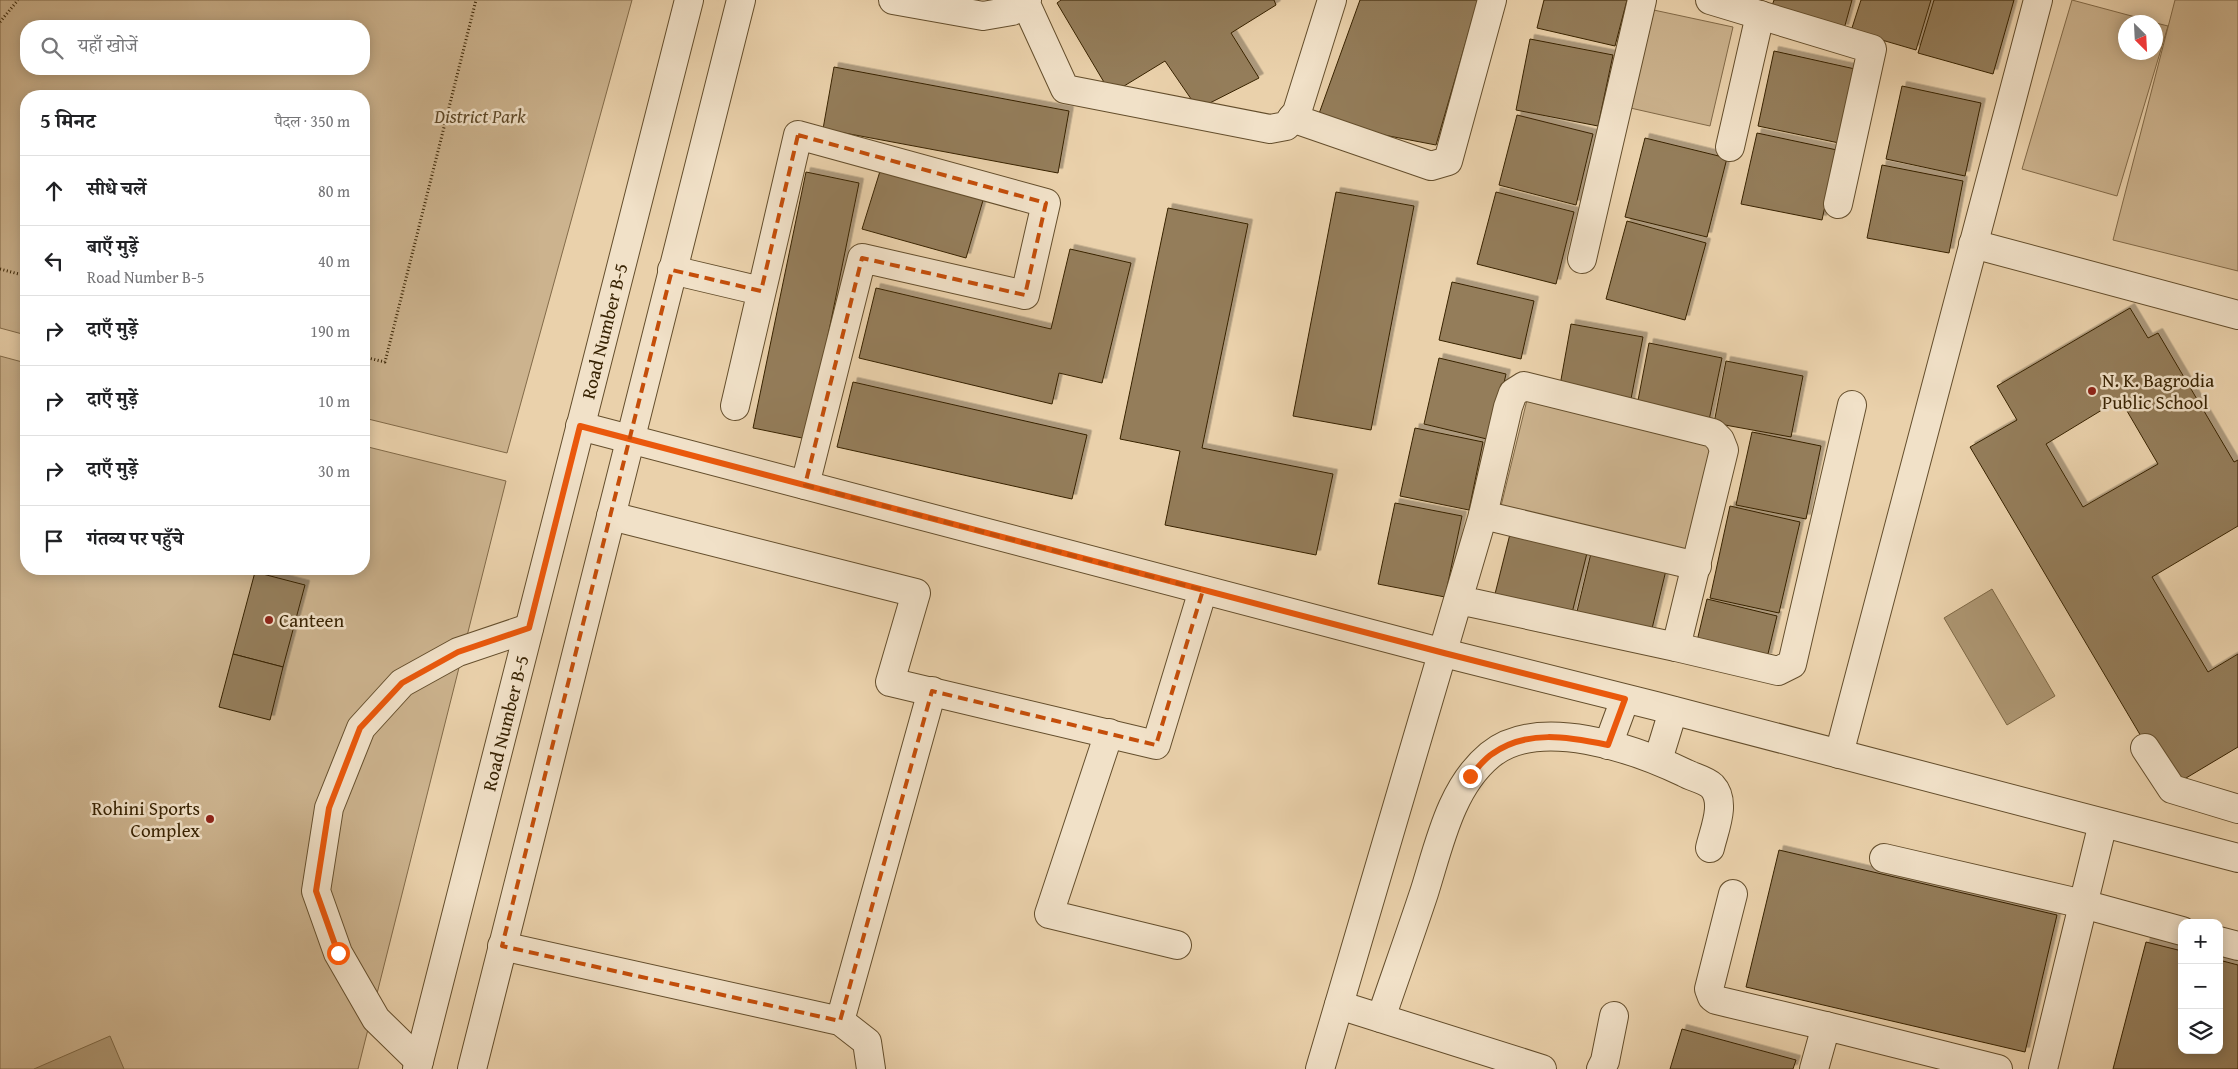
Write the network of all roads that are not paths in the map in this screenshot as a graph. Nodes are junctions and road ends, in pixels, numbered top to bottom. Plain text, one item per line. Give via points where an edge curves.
1 (689, 0) edge
2 (740, 0) edge
3 (893, 0) edge
4 (1332, 0) edge
5 (1492, 0) edge
6 (1642, 0) edge
7 (1710, 0) edge
8 (2038, 0) edge
9 (1027, 2) edge
10 (1760, 15) junction
11 (1292, 118) junction
12 (1730, 147) dead end
13 (1838, 204) dead end
14 (1973, 244) junction
15 (1582, 259) dead end
16 (672, 270) junction
17 (761, 291) junction
18 (2238, 314) edge
19 (1852, 405) dead end
20 (735, 406) dead end
21 (580, 426) junction
22 (630, 439) junction
23 (805, 485) junction
24 (1483, 515) junction
25 (611, 516) junction
26 (1697, 566) junction
27 (1203, 590) junction
28 (1459, 600) junction
29 (529, 628) junction
30 (1676, 647) junction
31 (1444, 653) junction
32 (932, 691) junction
33 (1625, 699) junction
34 (1673, 710) junction
35 (1108, 733) junction
36 (1608, 745) junction
37 (2145, 748) dead end
38 (1839, 754) junction
39 (1658, 760) junction
40 (2238, 810) edge
41 (2103, 823) junction
42 (1710, 848) dead end
43 (1884, 858) dead end
44 (2238, 858) edge
45 (1733, 894) dead end
46 (2083, 904) junction
47 (2178, 930) edge
48 (2223, 942) edge
49 (1177, 945) dead end
50 (502, 946) junction
51 (2238, 946) edge
52 (1340, 1005) junction
53 (1614, 1016) dead end
54 (1381, 1018) junction
55 (840, 1021) junction
56 (1826, 1026) junction
57 (1949, 1063) edge
58 (418, 1065) edge
59 (480, 1067) edge
60 (871, 1069) edge
61 (1320, 1069) edge
62 (1542, 1069) edge
63 (1601, 1069) edge
64 (1814, 1069) edge
65 (1998, 1069) edge
66 (2043, 1069) edge

1 - 21 street, Road Number B-5
2 - 16 street
3 - 9 street via 983,16 1012,11
4 - 11 street via 1297,112
5 - 11 street via 1448,161 1431,166
6 - 15 street
7 - 10 street
8 - 14 street
9 - 11 street via 1064,89 1270,130 1286,126
10 - 12 street
10 - 13 street via 1872,49
14 - 18 street
14 - 38 street
16 - 17 street
16 - 22 street
17 - 20 street
17 - 23 street via 798,135 1046,203 1025,296 862,258
19 - 30 street via 1792,664 1778,671
21 - 22 street
21 - 29 street, Road Number B-5
22 - 23 street
22 - 25 street
23 - 27 street
24 - 26 street
24 - 26 street via 1508,407 1513,393 1524,386 1713,433 1720,440 1724,450
24 - 28 street
25 - 32 street via 916,593 890,682
25 - 50 street
26 - 30 street
27 - 31 street
27 - 35 street via 1156,745
28 - 30 street
28 - 31 street
29 - 58 street, Road Number B-5
29 - 58 street via 458,652 402,683 360,728 329,808 316,891 338,953 376,1019
31 - 33 street
31 - 52 street
32 - 35 street
32 - 55 street
33 - 34 street
33 - 36 street
34 - 38 street
34 - 39 street
35 - 49 street via 1049,914
36 - 39 street
36 - 54 street via 1564,736 1519,740 1491,754 1470,776 1452,809
37 - 40 street via 2172,789
38 - 41 street
39 - 42 street via 1712,786 1718,797 1719,812
41 - 44 street
41 - 46 street
43 - 46 street
45 - 56 street via 1709,990 1712,997
46 - 47 street
46 - 66 street
48 - 51 street
50 - 55 street
50 - 59 street
52 - 54 street
52 - 61 street
53 - 63 street
54 - 62 street
55 - 60 street via 867,1042
56 - 57 street
56 - 64 street
57 - 65 street

